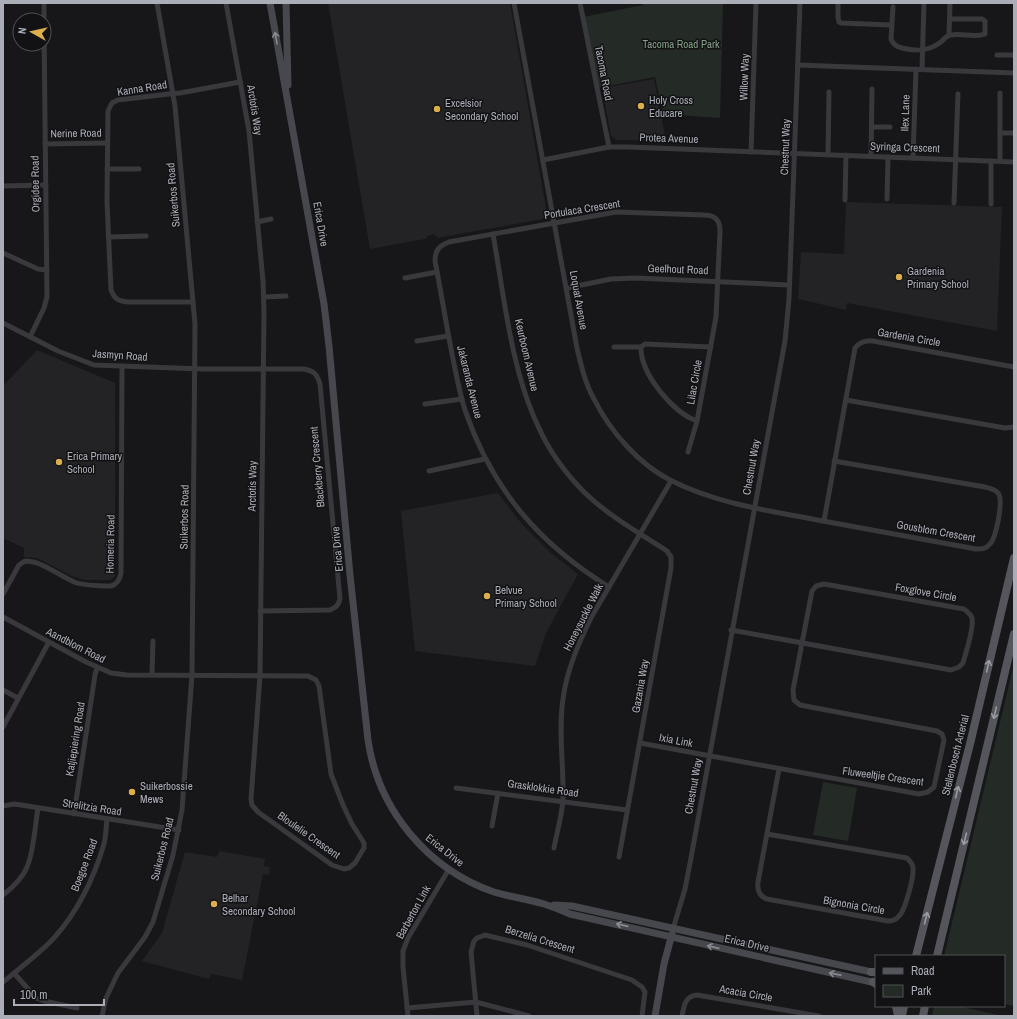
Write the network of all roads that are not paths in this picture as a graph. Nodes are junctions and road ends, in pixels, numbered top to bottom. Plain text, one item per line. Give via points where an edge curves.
1 (157, 3) edge
2 (226, 3) edge
3 (270, 3) edge
4 (286, 3) edge
5 (514, 3) edge
6 (580, 3) edge
7 (756, 3) edge
8 (800, 3) edge
9 (838, 3) edge
10 (924, 3) edge
11 (950, 3) edge
12 (893, 7) dead end
13 (950, 20) junction
14 (891, 25) junction
15 (949, 35) junction
16 (922, 50) junction
17 (44, 52) edge
18 (997, 55) dead end
19 (1014, 55) edge
20 (798, 65) junction
21 (919, 69) junction
22 (1014, 72) edge
23 (240, 82) junction
24 (872, 89) dead end
25 (829, 92) dead end
26 (1000, 93) dead end
27 (174, 94) junction
28 (958, 94) dead end
29 (288, 100) junction
30 (872, 127) junction
31 (890, 127) dead end
32 (1000, 133) junction
33 (1014, 133) edge
34 (107, 143) junction
35 (45, 144) junction
36 (609, 148) junction
37 (751, 152) junction
38 (794, 153) junction
39 (828, 154) junction
40 (846, 155) junction
41 (871, 156) junction
42 (888, 157) junction
43 (913, 158) junction
44 (543, 160) junction
45 (956, 160) junction
46 (991, 161) junction
47 (1000, 161) junction
48 (1014, 162) edge
49 (107, 169) junction
50 (139, 169) dead end
51 (46, 185) junction
52 (3, 186) edge
53 (887, 199) dead end
54 (845, 200) dead end
55 (954, 203) dead end
56 (991, 204) dead end
57 (271, 219) dead end
58 (257, 222) junction
59 (554, 223) junction
60 (493, 234) junction
61 (146, 236) dead end
62 (109, 237) junction
63 (438, 248) joint
64 (3, 253) edge
65 (47, 270) junction
66 (437, 272) junction
67 (405, 278) dead end
68 (718, 281) junction
69 (789, 285) junction
70 (567, 288) junction
71 (286, 296) dead end
72 (264, 297) junction
73 (193, 302) junction
74 (3, 323) edge
75 (448, 336) junction
76 (30, 337) junction
77 (417, 341) dead end
78 (614, 347) dead end
79 (641, 347) junction
80 (711, 347) junction
81 (122, 366) junction
82 (1014, 367) edge
83 (196, 368) junction
84 (263, 369) junction
85 (462, 399) junction
86 (846, 400) junction
87 (426, 404) dead end
88 (697, 421) junction
89 (1014, 427) edge
90 (688, 452) dead end
91 (485, 459) junction
92 (834, 461) junction
93 (429, 471) dead end
94 (671, 481) junction
95 (754, 508) junction
96 (824, 521) junction
97 (640, 534) junction
98 (1014, 558) edge
99 (609, 587) junction
100 (3, 594) edge
101 (260, 611) junction
102 (3, 617) edge
103 (731, 630) junction
104 (1014, 634) edge
105 (153, 641) dead end
106 (49, 642) junction
107 (802, 643) junction
108 (97, 668) junction
109 (152, 674) junction
110 (192, 675) junction
111 (260, 676) junction
112 (3, 690) edge
113 (18, 698) junction
114 (3, 727) edge
115 (640, 743) junction
116 (709, 756) junction
117 (779, 769) junction
118 (456, 788) dead end
119 (498, 793) junction
120 (563, 801) junction
121 (3, 806) edge
122 (38, 808) junction
123 (628, 810) junction
124 (74, 814) junction
125 (107, 819) junction
126 (492, 826) dead end
127 (179, 830) junction
128 (767, 834) junction
129 (554, 848) dead end
130 (619, 857) dead end
131 (449, 869) junction
132 (3, 895) edge
133 (544, 904) junction
134 (673, 929) junction
135 (671, 937) junction
136 (920, 939) junction
137 (912, 955) edge
138 (916, 955) edge
139 (937, 955) edge
140 (874, 972) edge
141 (14, 973) junction
142 (3, 982) edge
143 (875, 983) edge
144 (476, 1002) junction
145 (77, 1008) dead end
146 (407, 1008) junction
147 (102, 1016) edge
148 (408, 1016) edge
149 (477, 1016) edge
150 (529, 1016) edge
151 (642, 1016) edge
152 (654, 1016) edge
153 (682, 1016) edge
154 (819, 1016) edge

1 - 27 street, Suikerbos Road
2 - 23 street, Arctotis Way
29 -> 3 main road, Erica Drive
4 - 29 main road, Erica Drive
5 - 44 street, Loquat Avenue
6 - 36 street, Tacoma Road
7 - 37 street, Willow Way
8 - 20 street, Chestnut Way
9 - 14 street via 838,20 841,23
10 - 16 street, Ilex Lane
11 - 13 street
12 - 14 street
13 - 15 street
13 - 15 street via 982,19 986,23 986,33
14 - 16 street via 893,44 910,50
15 - 16 street via 930,48
16 - 21 street, Ilex Lane
17 - 35 street, Orgidee Road
18 - 19 street
20 - 21 street
20 - 38 street, Chestnut Way
21 - 22 street
21 - 43 street, Ilex Lane
23 - 27 street, Kanna Road
23 - 58 street, Arctotis Way via 249,131
24 - 30 street
25 - 39 street
26 - 32 street
27 - 34 street, Kanna Road via 118,100 112,103 108,111
27 - 73 street, Suikerbos Road
28 - 45 street
29 - 131 main road, Erica Drive via 329,346 369,750 378,781 395,813 414,839
30 - 31 street
30 - 41 street
32 - 33 street
32 - 47 street
34 - 35 street, Nerine Road
34 - 49 street, Kanna Road
35 - 51 street, Orgidee Road
36 - 37 street, Protea Avenue
36 - 44 street, Protea Avenue
37 - 38 street, Protea Avenue
38 - 39 street, Syringa Crescent
38 - 69 street, Chestnut Way
39 - 40 street, Syringa Crescent
40 - 41 street, Syringa Crescent
40 - 54 street
41 - 42 street, Syringa Crescent
42 - 43 street, Syringa Crescent
42 - 53 street
43 - 45 street, Syringa Crescent
44 - 59 street, Loquat Avenue
45 - 46 street, Syringa Crescent
45 - 55 street
46 - 47 street, Syringa Crescent
46 - 56 street
47 - 48 street, Syringa Crescent
49 - 50 street
49 - 62 street, Kanna Road
51 - 52 street
51 - 65 street, Orgidee Road
57 - 58 street
58 - 72 street, Arctotis Way
59 - 60 street, Portulaca Crescent
59 - 68 street, Portulaca Crescent via 616,212 712,216 717,219 720,226
59 - 70 street, Loquat Avenue
60 - 63 street, Portulaca Crescent via 449,242
60 - 97 street, Keurboom Avenue via 521,383 538,427 560,464 586,493
61 - 62 street
62 - 73 street, Kanna Road via 111,290 115,298 128,302
63 - 66 street, Jakaranda Avenue via 435,257
64 - 65 street via 38,269
65 - 76 street, Orgidee Road via 46,303
66 - 67 street
66 - 75 street, Jakaranda Avenue
68 - 69 street, Geelhout Road
68 - 70 street, Geelhout Road via 624,278
68 - 80 street, Lilac Circle
69 - 95 street, Chestnut Way via 784,341
70 - 94 street, Loquat Avenue via 577,348 586,382 594,399 612,430 623,442 641,460
71 - 72 street
72 - 84 street, Arctotis Way
73 - 83 street, Suikerbos Road
74 - 76 street, Jasmyn Road
75 - 77 street
75 - 85 street, Jakaranda Avenue
76 - 81 street, Jasmyn Road via 94,365
78 - 79 street, Lilac Circle
79 - 80 street, Lilac Circle via 645,344
79 - 88 street, Lilac Circle via 649,374 662,394 681,413
80 - 88 street, Lilac Circle
81 - 83 street, Jasmyn Road
81 - 100 street, Homeria Road via 120,579 111,586 84,584 36,562 25,561 19,565
82 - 86 street, Gardenia Circle via 866,340 855,348
83 - 84 street, Jasmyn Road
83 - 110 street, Suikerbos Road
84 - 101 street, Arctotis Way
84 - 101 street, Blackberry Crescent via 311,370 318,377 340,599 336,607 330,610
85 - 87 street
85 - 91 street, Jakaranda Avenue
86 - 89 street via 1005,428
86 - 92 street, Gardenia Circle
88 - 90 street, Lilac Circle
91 - 93 street
91 - 99 street, Jakaranda Avenue via 509,497 548,543
92 - 96 street, Gardenia Circle
92 - 96 street, Gousblom Crescent via 985,487 999,494 1001,505 992,541 981,549
94 - 95 street, Loquat Avenue via 708,496
94 - 97 street, Honeysuckle Walk
95 - 96 street, Gousblom Crescent
95 - 103 street, Chestnut Way
97 - 99 street, Honeysuckle Walk
97 - 115 street, Gazania Way via 667,550 672,558
136 -> 98 main road, Stellenbosch Arterial
99 - 120 street, Honeysuckle Walk via 583,634 567,679 562,720
101 - 111 street, Arctotis Way
102 - 106 street, Aandblom Road
103 - 107 street, Foxglove Circle
103 - 116 street, Chestnut Way
104 -> 139 main road
105 - 109 street
106 - 108 street, Aandblom Road
106 - 113 street
107 - 107 street, Foxglove Circle via 812,591 816,586 824,584 964,609 972,619 963,663 951,670
107 - 117 street, Fluweeltjie Crescent via 793,690 794,700 800,704 937,730 942,734 944,746 934,787 924,793
108 - 109 street, Aandblom Road via 111,673
108 - 124 street, Katjiepiering Road
109 - 110 street, Aandblom Road
110 - 111 street, Bloulelie Crescent
110 - 127 street, Suikerbos Road
111 - 111 street, Bloulelie Crescent via 308,676 316,680 319,686 331,774 352,824 364,843 362,854 349,868 344,870 332,865 252,805 251,787
112 - 113 street
113 - 114 street
115 - 116 street, Ixia Link
115 - 123 street, Gazania Way
116 - 117 street, Fluweeltjie Crescent
116 - 134 street, Chestnut Way via 685,889
117 - 128 street, Bignonia Circle
118 - 119 street, Grasklokkie Road
119 - 120 street, Grasklokkie Road
119 - 126 street
120 - 123 street, Grasklokkie Road
120 - 129 street, Honeysuckle Walk
121 - 122 street, Strelitzia Road via 14,804
122 - 124 street, Strelitzia Road
122 - 132 street via 27,869
123 - 130 street, Gazania Way
124 - 125 street, Strelitzia Road
125 - 127 street, Strelitzia Road
125 - 141 street, Boegoe Road via 104,843 84,894 54,938
127 - 147 street, Suikerbos Road via 153,922 118,973 106,998
128 - 128 street, Bignonia Circle via 907,858 912,865 913,874 901,914 888,921 763,898 757,888
131 - 133 main road, Erica Drive via 494,892
131 - 146 street, Barberton Link via 403,951
133 - 134 main road, Erica Drive via 572,906
135 -> 133 main road, Erica Drive via 570,914
134 - 135 main road
134 - 140 main road, Erica Drive
143 -> 135 main road, Erica Drive
135 - 152 main road
136 - 137 main road
136 - 138 main road, Stellenbosch Arterial
141 - 142 street, Boegoe Road
141 - 145 street via 36,998
144 - 146 street
144 - 149 street, Berzelia Crescent
144 - 150 street
144 - 151 street, Berzelia Crescent via 471,952 474,941 485,935 527,945 632,980 645,992
146 - 148 street, Barberton Link
153 - 154 street, Acacia Circle via 687,999 697,995

